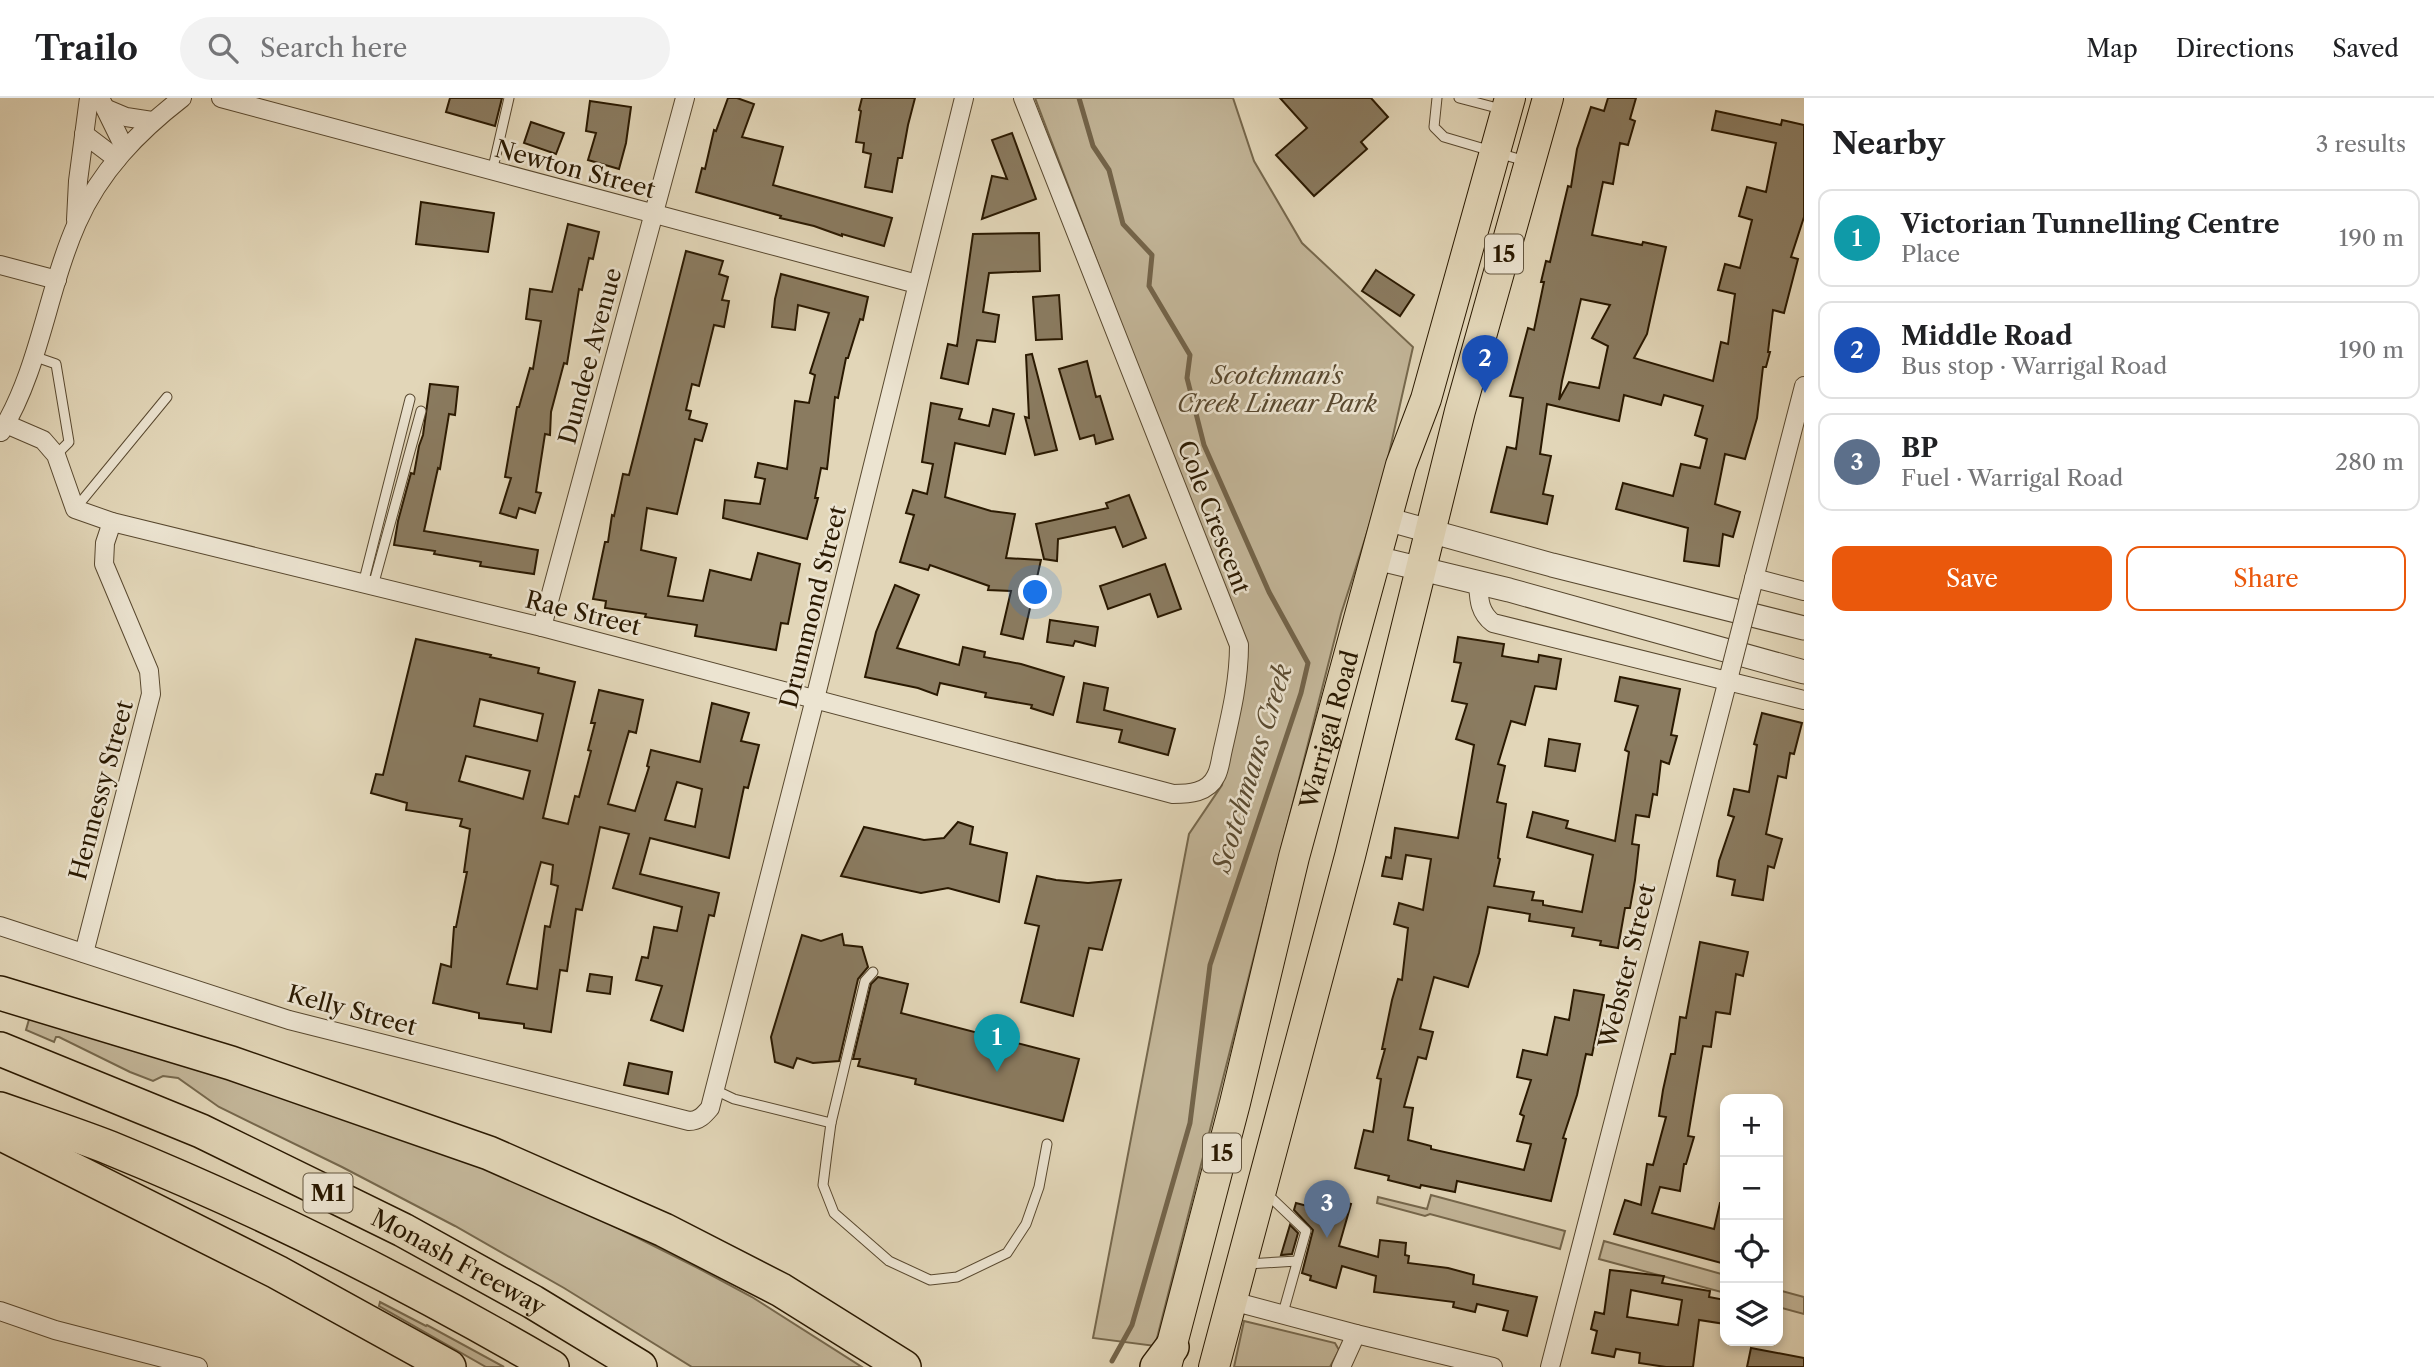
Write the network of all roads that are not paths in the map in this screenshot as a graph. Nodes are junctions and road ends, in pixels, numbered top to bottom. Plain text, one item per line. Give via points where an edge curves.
1 (89, 98) edge
2 (182, 98) edge
3 (221, 98) edge
4 (509, 98) edge
5 (685, 98) edge
6 (964, 98) edge
7 (1023, 98) edge
8 (1437, 98) edge
9 (1459, 98) edge
10 (1548, 98) edge
11 (103, 103) edge
12 (1508, 104) edge
13 (152, 121) junction
14 (84, 134) junction
15 (1495, 153) junction
16 (121, 154) junction
17 (1530, 162) junction
18 (492, 172) junction
19 (653, 215) junction
20 (76, 224) junction
21 (0, 265) edge
22 (57, 281) junction
23 (917, 284) junction
24 (36, 357) junction
25 (1804, 386) edge
26 (166, 397) dead end
27 (410, 399) dead end
28 (421, 411) dead end
29 (3, 429) edge
30 (56, 455) junction
31 (75, 509) junction
32 (1387, 519) junction
33 (112, 522) junction
34 (1430, 531) junction
35 (1376, 558) junction
36 (1421, 569) junction
37 (1754, 578) junction
38 (1478, 583) junction
39 (368, 585) junction
40 (1804, 591) edge
41 (542, 627) junction
42 (1804, 628) edge
43 (1804, 672) edge
44 (1728, 677) junction
45 (815, 699) junction
46 (1804, 700) edge
47 (1192, 794) joint
48 (0, 926) edge
49 (84, 953) junction
50 (873, 972) dead end
51 (0, 993) edge
52 (0, 1049) edge
53 (715, 1090) junction
54 (0, 1109) edge
55 (696, 1121) joint
56 (831, 1123) junction
57 (0, 1133) edge
58 (1047, 1144) dead end
59 (1262, 1187) junction
60 (1297, 1261) junction
61 (1241, 1265) junction
62 (1232, 1301) junction
63 (0, 1311) edge
64 (1283, 1313) junction
65 (1356, 1334) junction
66 (1165, 1360) edge
67 (904, 1366) edge
68 (198, 1367) edge
69 (449, 1367) edge
70 (552, 1367) edge
71 (640, 1367) edge
72 (1214, 1367) edge
73 (1340, 1367) edge
74 (1493, 1367) edge
75 (1550, 1367) edge

1 - 14 street
2 - 13 street
3 - 18 street, Newton Street
4 - 18 lane
5 - 19 street, Dundee Avenue
6 - 23 street, Drummond Street
7 - 47 street, Cole Crescent via 1239,645 1239,672 1216,777
8 - 15 lane via 1434,127 1444,137
9 - 12 lane
10 - 17 highway, Warrigal Road / 15
11 - 13 street via 126,117
11 - 16 street
12 - 15 highway, Warrigal Road / 15
13 - 16 street
14 - 16 street
14 - 20 street
15 - 17 lane
15 - 32 highway, Warrigal Road / 15
16 - 20 street
17 - 34 highway, Warrigal Road / 15
18 - 19 street, Newton Street
19 - 23 street, Newton Street
19 - 41 street, Dundee Avenue
20 - 22 street
21 - 22 street
22 - 24 street
23 - 45 street, Drummond Street
24 - 29 street
24 - 30 lane via 56,364 69,442
25 - 37 street, Webster Street
26 - 31 lane
27 - 39 lane
28 - 39 lane
29 - 30 street via 43,440
30 - 31 street
31 - 33 street, Rae Street
32 - 34 street
32 - 35 highway, Warrigal Road / 15
33 - 39 street, Rae Street
33 - 49 street, Hennessy Street via 104,564 149,671 152,694
34 - 36 highway, Warrigal Road / 15
34 - 42 street
35 - 36 street
35 - 66 highway, Warrigal Road / 15
36 - 38 street
36 - 59 highway, Warrigal Road / 15 via 1348,867
37 - 40 street
37 - 44 street, Webster Street, bridge
38 - 43 street
38 - 44 street via 1479,606 1493,623
39 - 41 street, Rae Street
41 - 45 street, Rae Street
44 - 46 street
44 - 75 street, Webster Street
45 - 47 street, Rae Street via 1173,794
45 - 53 street, Drummond Street
48 - 49 street, Kelly Street
49 - 55 street, Kelly Street via 289,1020
50 - 56 lane via 865,981
51 - 67 highway via 231,1063 489,1153 664,1230 781,1290
52 - 71 highway, Monash Freeway / M1 via 201,1131 403,1230
53 - 55 street, Drummond Street via 710,1108
53 - 56 lane
54 - 70 highway, Monash Freeway / M1 via 119,1152 324,1244
56 - 58 lane via 823,1185 834,1213 889,1261 930,1280 957,1277 1007,1254 1026,1224
57 - 69 highway via 311,1289
59 - 60 lane via 1306,1231
59 - 61 highway, Warrigal Road / 15
60 - 61 lane
60 - 64 lane
61 - 62 highway, Warrigal Road / 15
62 - 64 street
62 - 72 highway, Warrigal Road / 15
63 - 68 street via 55,1331
64 - 65 street
65 - 73 street
65 - 74 street

